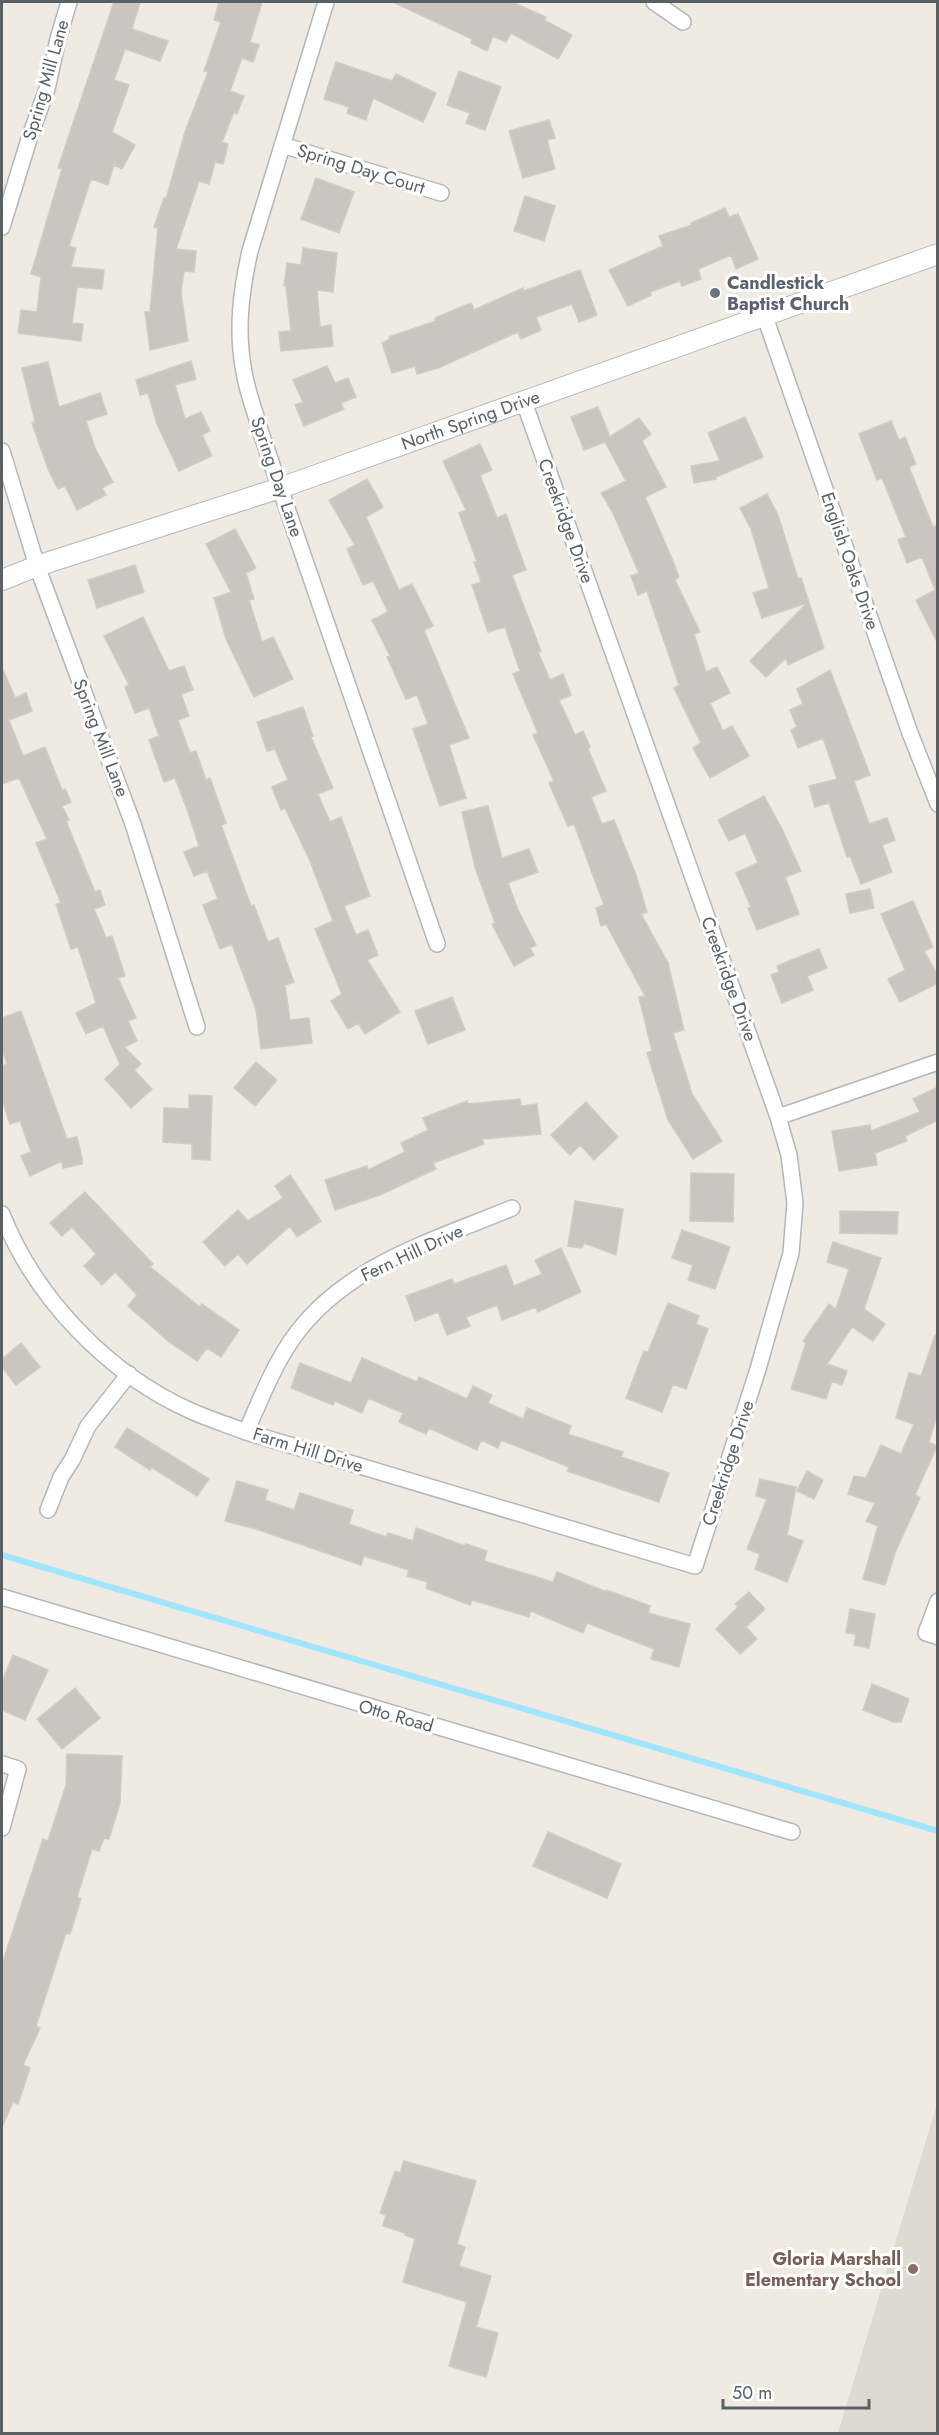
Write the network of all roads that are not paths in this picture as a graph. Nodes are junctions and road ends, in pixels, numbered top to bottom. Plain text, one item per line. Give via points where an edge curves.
1 (69, 2) edge
2 (326, 2) edge
3 (654, 2) edge
4 (682, 22) dead end
5 (282, 145) junction
6 (441, 194) dead end
7 (2, 227) edge
8 (938, 254) edge
9 (765, 317) junction
10 (524, 402) junction
11 (2, 451) edge
12 (280, 488) junction
13 (37, 566) junction
14 (2, 580) edge
15 (936, 795) edge
16 (437, 944) dead end
17 (197, 1027) dead end
18 (938, 1062) edge
19 (778, 1117) junction
20 (512, 1209) dead end
21 (2, 1214) edge
22 (129, 1374) junction
23 (246, 1432) junction
24 (48, 1510) dead end
25 (695, 1566) joint
26 (2, 1597) edge
27 (938, 1601) edge
28 (932, 1635) edge
29 (2, 1764) edge
30 (2, 1828) edge
31 (792, 1832) dead end

1 - 7 street, Spring Mill Lane via 47,89
2 - 5 street, Spring Day Lane
3 - 4 street
5 - 6 street, Spring Day Court
5 - 12 street, Spring Day Lane via 250,251 242,288 240,329 244,372
8 - 9 street, North Spring Drive
9 - 10 street, North Spring Drive
9 - 15 street, English Oaks Drive via 910,733
10 - 12 street, North Spring Drive
10 - 19 street, Creekridge Drive
11 - 13 street, Spring Mill Lane
12 - 13 street, North Spring Drive
12 - 16 street, Spring Day Lane
13 - 14 street, North Spring Drive
13 - 17 street, Spring Mill Lane via 133,824
18 - 19 street
19 - 25 street, Creekridge Drive via 789,1155 795,1203 791,1252
20 - 23 street, Fern Hill Drive via 374,1266 344,1286 316,1310 291,1340
21 - 22 street, Farm Hill Drive via 27,1265 49,1297 96,1348
22 - 23 street, Farm Hill Drive via 190,1410
22 - 24 street via 88,1426
23 - 25 street, Farm Hill Drive
26 - 31 street, Otto Road
27 - 28 street
29 - 30 street via 18,1769

